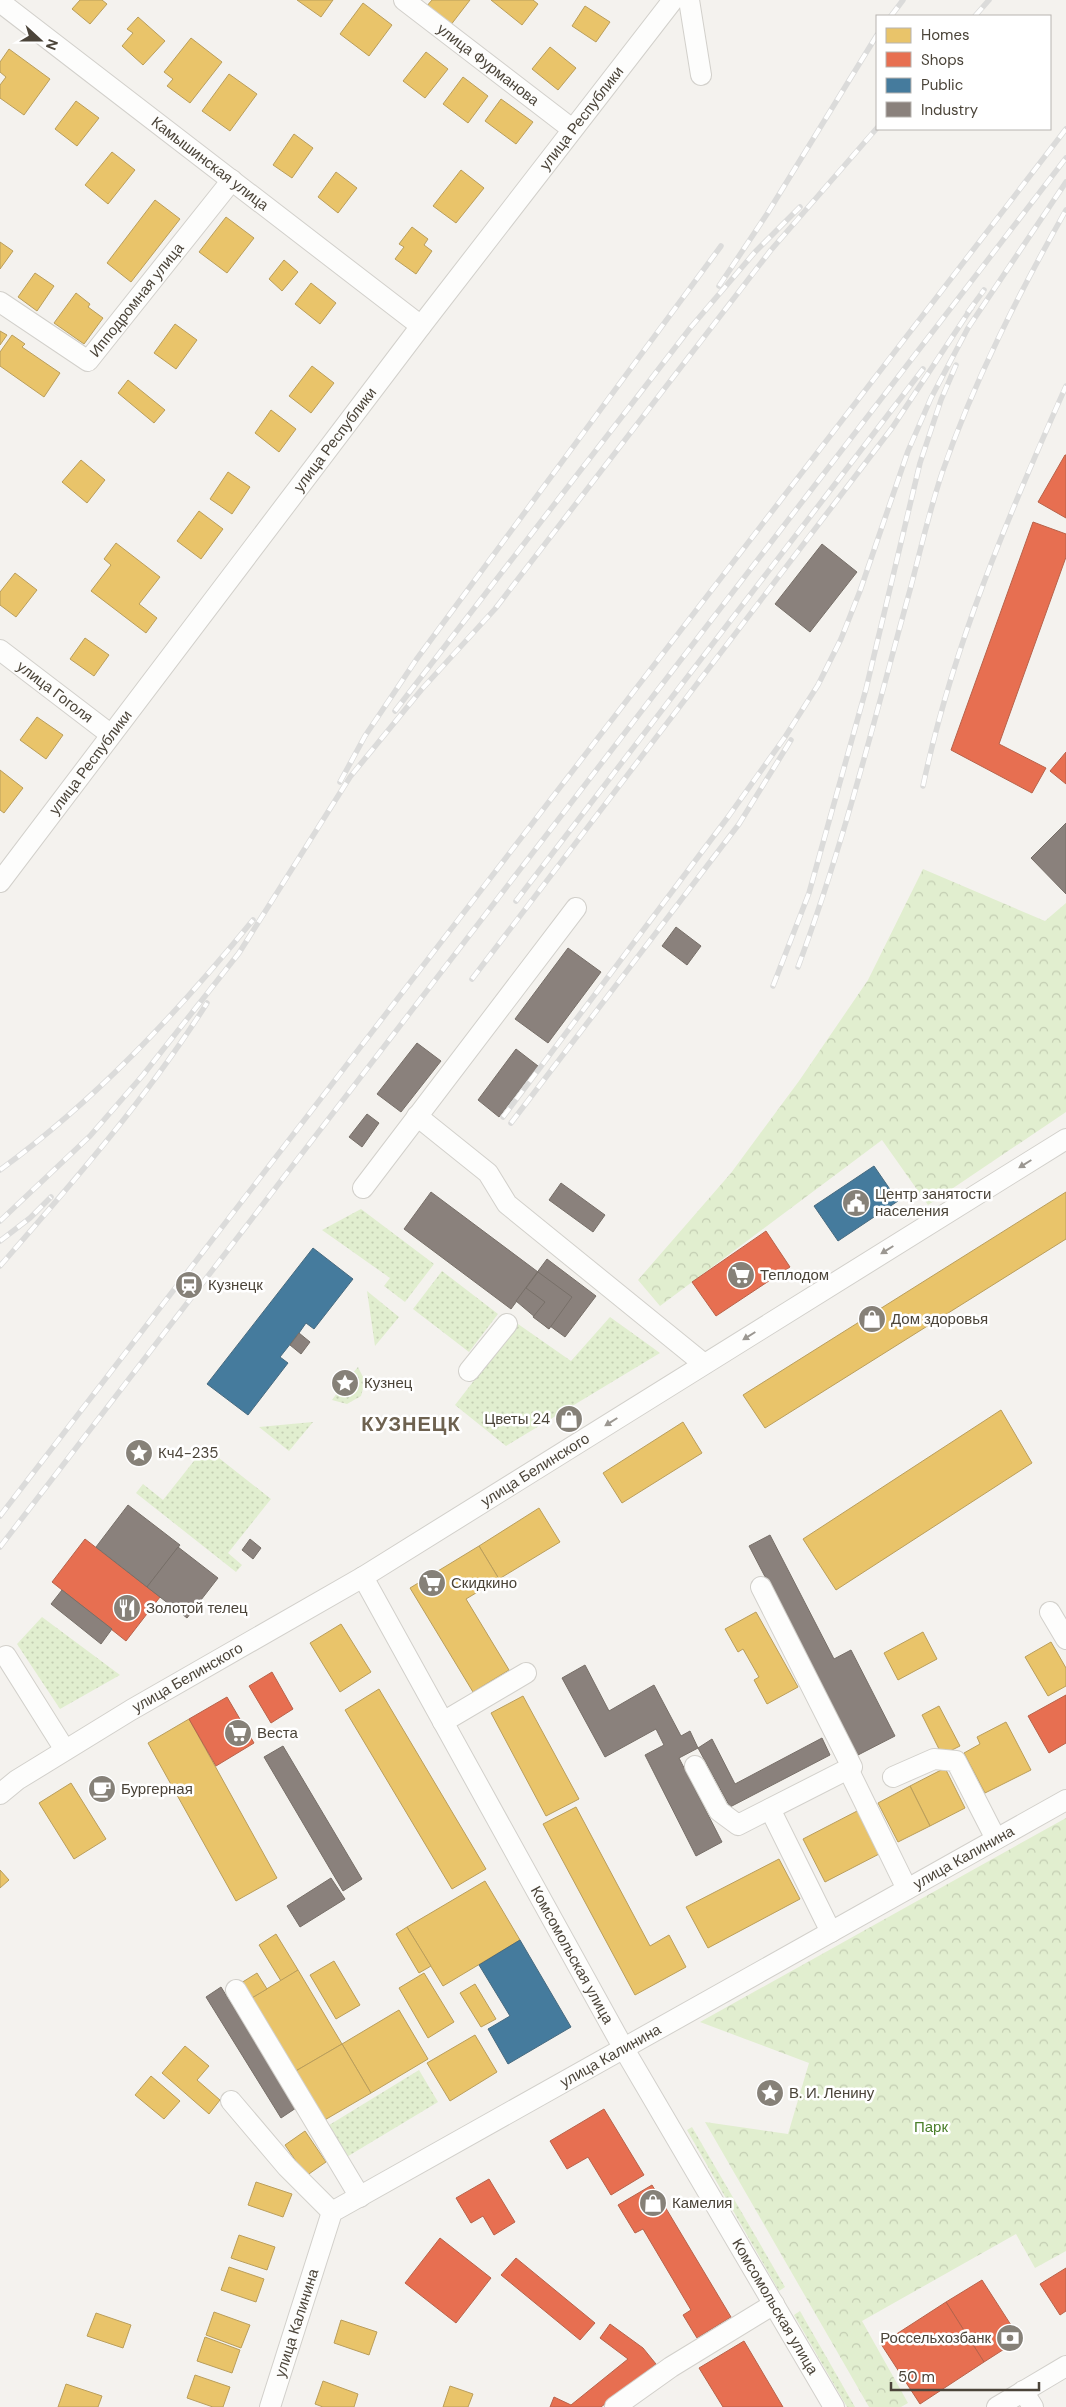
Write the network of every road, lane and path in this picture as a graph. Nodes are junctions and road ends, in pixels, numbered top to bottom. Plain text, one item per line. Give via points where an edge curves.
1 (404, 0) edge
2 (673, 0) edge
3 (689, 0) edge
4 (0, 2) edge
5 (701, 75) dead end
6 (572, 129) junction
7 (232, 180) junction
8 (0, 302) edge
9 (421, 326) junction
10 (0, 650) edge
11 (110, 734) junction
12 (0, 882) edge
13 (576, 908) dead end
14 (417, 1116) junction
15 (1066, 1139) edge
16 (363, 1188) dead end
17 (507, 1324) dead end
18 (704, 1364) junction
19 (469, 1371) dead end
20 (362, 1577) junction
21 (761, 1587) dead end
22 (1050, 1612) dead end
23 (1066, 1639) edge
24 (6, 1656) dead end
25 (526, 1674) dead end
26 (443, 1722) junction
27 (65, 1750) junction
28 (695, 1766) dead end
29 (848, 1769) junction
30 (893, 1777) dead end
31 (0, 1794) edge
32 (1066, 1800) edge
33 (770, 1809) junction
34 (996, 1839) junction
35 (907, 1889) junction
36 (831, 1932) junction
37 (236, 1990) dead end
38 (624, 2048) junction
39 (230, 2101) dead end
40 (360, 2197) junction
41 (332, 2212) junction
42 (774, 2304) junction
43 (1066, 2366) edge
44 (1028, 2399) edge
45 (270, 2407) edge
46 (615, 2407) edge
47 (834, 2407) edge
48 (997, 2407) edge

1 - 6 street, улица Фурманова
2 - 6 street, улица Республики
3 - 5 street
4 - 7 street, Камышинская улица
6 - 9 street, улица Республики
7 - 8 street, Ипподромная улица via 88,361
7 - 9 street, Камышинская улица
9 - 11 street, улица Республики
10 - 11 street, улица Гоголя
11 - 12 street, улица Республики
13 - 14 street
14 - 16 street
14 - 18 street via 488,1173 507,1204
15 -> 18 street, улица Белинского
17 - 19 street
18 -> 20 street, улица Белинского
20 - 26 street, Комсомольская улица
20 - 27 street, улица Белинского
21 - 29 street via 852,1767
22 - 23 street
24 - 27 street
25 - 26 street
26 - 38 street, Комсомольская улица
27 - 31 street, улица Белинского
28 - 33 street via 719,1811 738,1825
29 - 33 street
29 - 35 street
30 - 34 street via 934,1759 956,1761
32 - 34 street, улица Калинина
33 - 36 street
34 - 35 street, улица Калинина
35 - 36 street, улица Калинина
36 - 38 street, улица Калинина
37 - 40 street
38 - 40 street, улица Калинина
38 - 42 street, Комсомольская улица
39 - 41 street via 287,2167
40 - 41 street, улица Калинина
41 - 45 street, улица Калинина
42 - 46 street via 671,2367
42 - 47 street, Комсомольская улица
43 - 44 street
44 - 48 street

